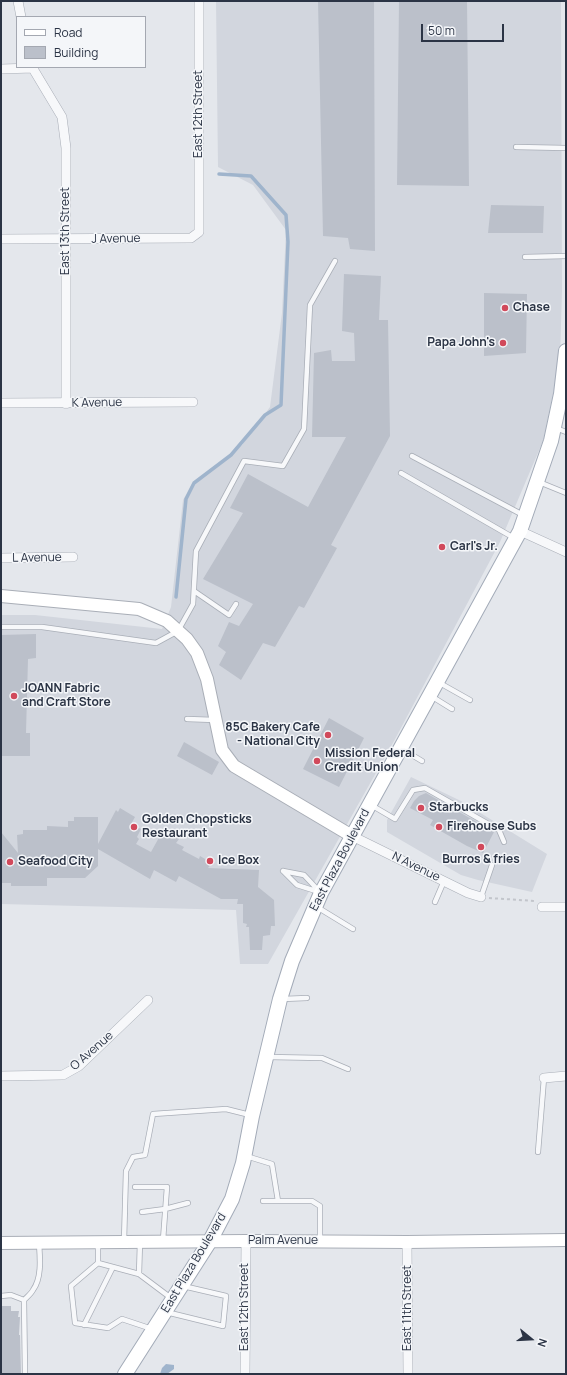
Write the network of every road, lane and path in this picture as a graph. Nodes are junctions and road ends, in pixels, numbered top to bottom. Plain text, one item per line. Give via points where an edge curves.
1 (18, 1) edge
2 (199, 1) edge
3 (21, 16) edge
4 (17, 68) edge
5 (34, 68) edge
6 (1, 69) edge
7 (516, 148) dead end
8 (566, 148) edge
9 (200, 227) joint
10 (1, 239) edge
11 (67, 240) junction
12 (566, 256) edge
13 (525, 257) dead end
14 (334, 261) dead end
15 (566, 350) edge
16 (193, 402) dead end
17 (1, 403) edge
18 (66, 404) junction
19 (560, 430) edge
20 (412, 456) dead end
21 (401, 473) dead end
22 (537, 481) junction
23 (566, 493) edge
24 (525, 516) junction
25 (518, 535) junction
26 (566, 552) edge
27 (73, 557) dead end
28 (1, 558) edge
29 (194, 591) junction
30 (1, 596) edge
31 (236, 604) dead end
32 (1, 627) edge
33 (178, 631) junction
34 (437, 681) junction
35 (429, 696) junction
36 (470, 700) dead end
37 (452, 709) dead end
38 (187, 719) dead end
39 (215, 720) junction
40 (400, 748) junction
41 (422, 761) dead end
42 (369, 804) junction
43 (352, 836) junction
44 (504, 842) dead end
45 (492, 865) dead end
46 (444, 881) junction
47 (481, 897) junction
48 (318, 899) junction
49 (435, 902) dead end
50 (542, 907) joint
51 (566, 907) edge
52 (353, 929) dead end
53 (307, 998) dead end
54 (280, 999) junction
55 (148, 1000) dead end
56 (266, 1057) junction
57 (348, 1069) dead end
58 (1, 1076) edge
59 (566, 1076) edge
60 (544, 1078) joint
61 (252, 1116) junction
62 (538, 1152) dead end
63 (244, 1156) junction
64 (135, 1187) dead end
65 (263, 1201) dead end
66 (278, 1201) junction
67 (188, 1203) dead end
68 (165, 1209) junction
69 (142, 1212) dead end
70 (246, 1240) junction
71 (566, 1240) edge
72 (210, 1241) junction
73 (320, 1241) junction
74 (124, 1242) junction
75 (140, 1242) junction
76 (163, 1242) junction
77 (407, 1242) junction
78 (1, 1243) edge
79 (40, 1243) junction
80 (98, 1243) junction
81 (98, 1263) junction
82 (113, 1267) junction
83 (139, 1274) junction
84 (182, 1286) junction
85 (1, 1296) edge
86 (173, 1299) junction
87 (24, 1300) junction
88 (165, 1312) junction
89 (84, 1325) junction
90 (154, 1329) junction
91 (127, 1373) edge
92 (24, 1374) edge
93 (245, 1374) edge
94 (408, 1374) edge

1 - 3 street
2 - 9 street, East 12th Street
4 - 6 street
5 - 11 street, East 13th Street via 62,117 66,148
7 - 8 lane
9 - 11 street, J Avenue via 199,232 191,238
10 - 11 street, J Avenue
11 - 18 street, East 13th Street
12 - 13 lane
14 - 29 lane via 310,305 304,430 283,466 244,461 196,551
15 - 19 main road, East Plaza Boulevard
16 - 18 street, K Avenue
17 - 18 street, K Avenue
19 - 22 main road, East Plaza Boulevard via 551,441
20 - 24 lane
21 - 25 lane
22 - 23 lane
22 - 24 main road, East Plaza Boulevard
24 - 25 main road, East Plaza Boulevard
25 - 26 street
25 - 34 main road, East Plaza Boulevard
27 - 28 street, L Avenue
29 - 31 lane via 229,615
29 - 33 lane via 193,604
30 - 33 street via 139,609 167,621
32 - 33 lane via 42,627 156,643
33 - 39 street via 197,653 207,679
34 - 35 main road, East Plaza Boulevard
34 - 36 lane
35 - 37 lane
35 - 40 main road, East Plaza Boulevard
38 - 39 lane
39 - 43 street via 222,750 234,766
40 - 41 lane
40 - 42 main road, East Plaza Boulevard
42 - 43 main road, East Plaza Boulevard
42 - 44 lane via 395,819 413,790 425,788 499,830
43 - 46 street, N Avenue
43 - 48 main road, East Plaza Boulevard
45 - 47 lane
46 - 47 street, N Avenue
46 - 49 lane
47 - 50 path via 542,901
48 - 48 lane via 304,876 283,871 297,885
48 - 52 lane
48 - 54 main road, East Plaza Boulevard via 292,961
50 - 51 street
53 - 54 lane
54 - 56 main road, East Plaza Boulevard
55 - 58 street, O Avenue via 79,1066 63,1075
56 - 57 lane via 322,1058
56 - 61 main road, East Plaza Boulevard
59 - 60 street
60 - 62 lane
61 - 63 main road, East Plaza Boulevard
61 - 74 lane via 226,1109 153,1114 146,1155 134,1157 126,1171
63 - 66 lane via 272,1164
63 - 72 main road, East Plaza Boulevard via 232,1199
64 - 68 lane via 167,1187
65 - 66 lane
66 - 73 lane via 312,1201 320,1206
67 - 68 lane
68 - 69 lane
68 - 76 lane
70 - 72 street, Palm Avenue
70 - 73 street, Palm Avenue
70 - 93 street, East 12th Street
71 - 77 street, Palm Avenue
72 - 76 street, Palm Avenue
72 - 84 main road, East Plaza Boulevard
73 - 77 street, Palm Avenue
74 - 75 street, Palm Avenue
74 - 80 street, Palm Avenue
75 - 76 street, Palm Avenue
75 - 83 lane
77 - 94 street, East 11th Street
78 - 79 street, Palm Avenue
79 - 80 street, Palm Avenue
79 - 87 lane via 37,1284
80 - 81 lane
81 - 82 lane
81 - 89 lane via 71,1286 75,1323
82 - 83 lane
82 - 89 lane
83 - 86 lane
84 - 86 main road, East Plaza Boulevard
84 - 88 lane via 226,1296 223,1326
85 - 87 lane via 11,1295
86 - 88 main road, East Plaza Boulevard
87 - 92 lane
88 - 90 main road, East Plaza Boulevard
89 - 90 lane via 108,1328 122,1319
90 - 91 main road, East Plaza Boulevard

